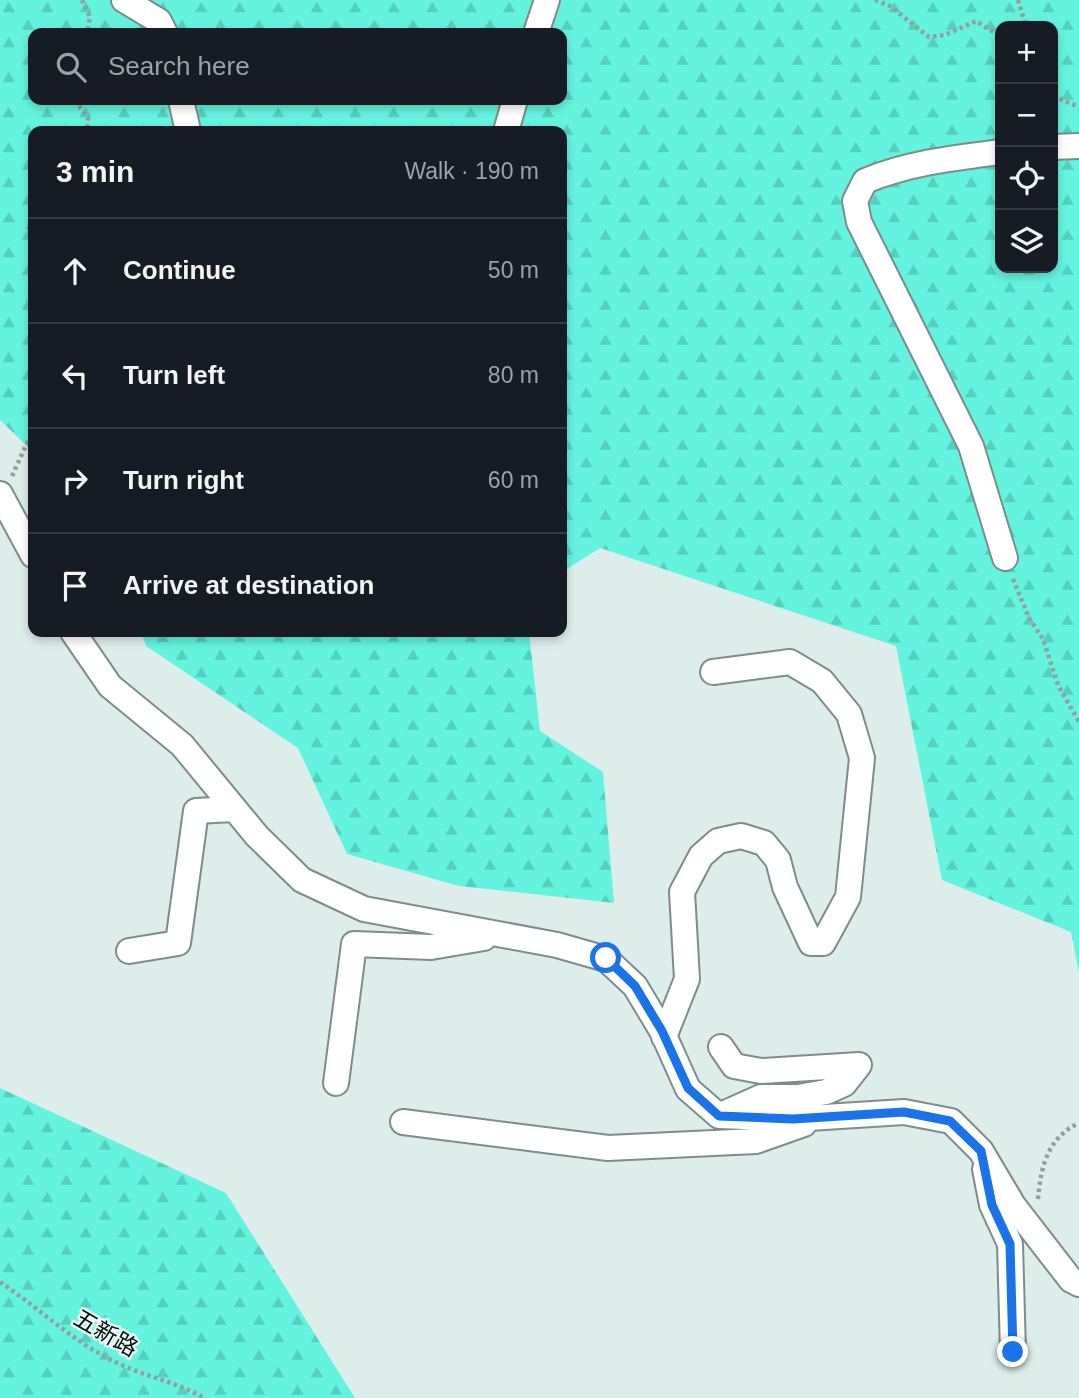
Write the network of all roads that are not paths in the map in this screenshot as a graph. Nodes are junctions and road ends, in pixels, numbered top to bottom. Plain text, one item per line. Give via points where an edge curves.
1 (124, 0) edge
2 (547, 0) edge
3 (163, 28) edge
4 (538, 28) edge
5 (182, 105) edge
6 (514, 105) edge
7 (187, 126) edge
8 (507, 126) edge
9 (1079, 146) edge
10 (1058, 147) edge
11 (995, 153) edge
12 (2, 496) edge
13 (28, 545) edge
14 (1005, 558) road end
15 (76, 637) edge
16 (713, 672) dead end
17 (234, 809) junction
18 (502, 935) junction
19 (129, 951) dead end
20 (664, 1037) junction
21 (721, 1047) dead end
22 (336, 1083) dead end
23 (719, 1116) junction
24 (823, 1117) junction
25 (403, 1122) dead end
26 (981, 1151) junction
27 (1079, 1284) edge
28 (1013, 1352) dead end

1 - 3 street
2 - 4 street
5 - 7 street
6 - 8 street
9 - 10 street
11 - 14 street via 931,160 889,171 865,181 855,201 859,222 971,446
12 - 13 street
15 - 17 street via 110,686 182,745
16 - 20 street via 790,662 822,681 849,714 863,758 848,897 823,943 811,943 778,860 764,843 741,836 718,841 701,856 682,892 687,979
17 - 18 street via 302,880 352,904
17 - 19 street via 196,811 178,943
18 - 20 street via 606,958 635,986
18 - 22 street via 431,947 354,944
20 - 23 street via 688,1088
21 - 23 street via 734,1066 761,1071 859,1065 844,1084 826,1092 761,1097
23 - 24 street
24 - 25 street via 756,1141 608,1148
24 - 26 street via 904,1112 950,1121
26 - 27 street via 1013,1205 1070,1280
26 - 28 street via 992,1205 1010,1244

